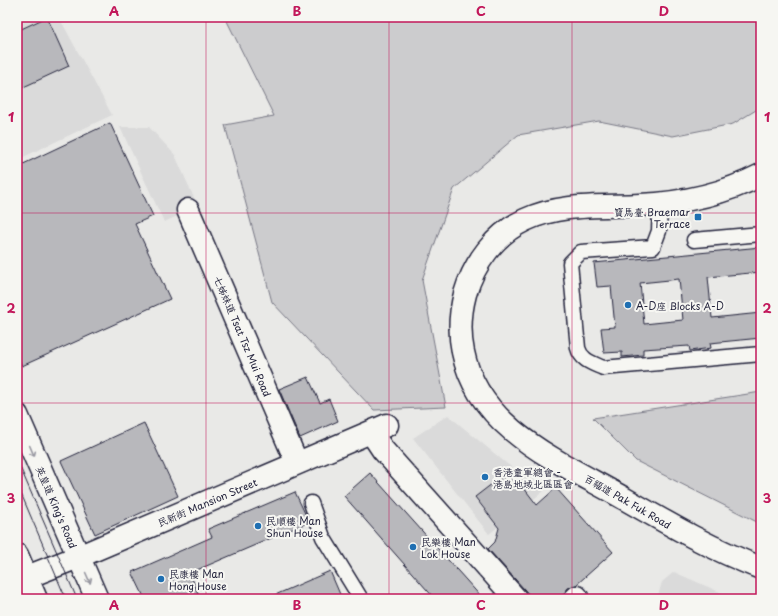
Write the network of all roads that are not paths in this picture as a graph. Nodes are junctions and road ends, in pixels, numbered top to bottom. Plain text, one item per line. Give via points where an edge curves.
1 (761, 175) edge
2 (660, 203) junction
3 (188, 210) dead end
4 (761, 234) edge
5 (694, 240) dead end
6 (761, 354) edge
7 (17, 415) edge
8 (297, 463) junction
9 (311, 503) dead end
10 (17, 555) edge
11 (78, 557) junction
12 (761, 568) edge
13 (27, 578) junction
14 (36, 599) edge
15 (97, 599) edge
16 (361, 599) edge
17 (516, 599) edge

1 - 2 street, 百福道 Pak Fuk Road via 722,191
2 - 6 lane via 659,231 653,247 581,252 570,263 580,354 586,360 603,368
2 - 12 street, 百福道 Pak Fuk Road via 569,207 523,221 504,234 485,254 470,278 462,304 461,319 465,360 469,374 486,402 504,423 527,442 671,526
3 - 8 street, 七姊妹道 Tsat Tsz Mui Road
4 - 5 lane
7 -> 11 street, 英皇道 King's Road
8 - 11 street, 民新街 Mansion Street
8 - 17 street, 民新街 Mansion Street via 379,429 383,450
9 - 16 lane via 323,537
10 - 13 street
11 - 13 street, 民新街 Mansion Street
11 -> 15 street, 英皇道 King's Road
13 - 14 street

